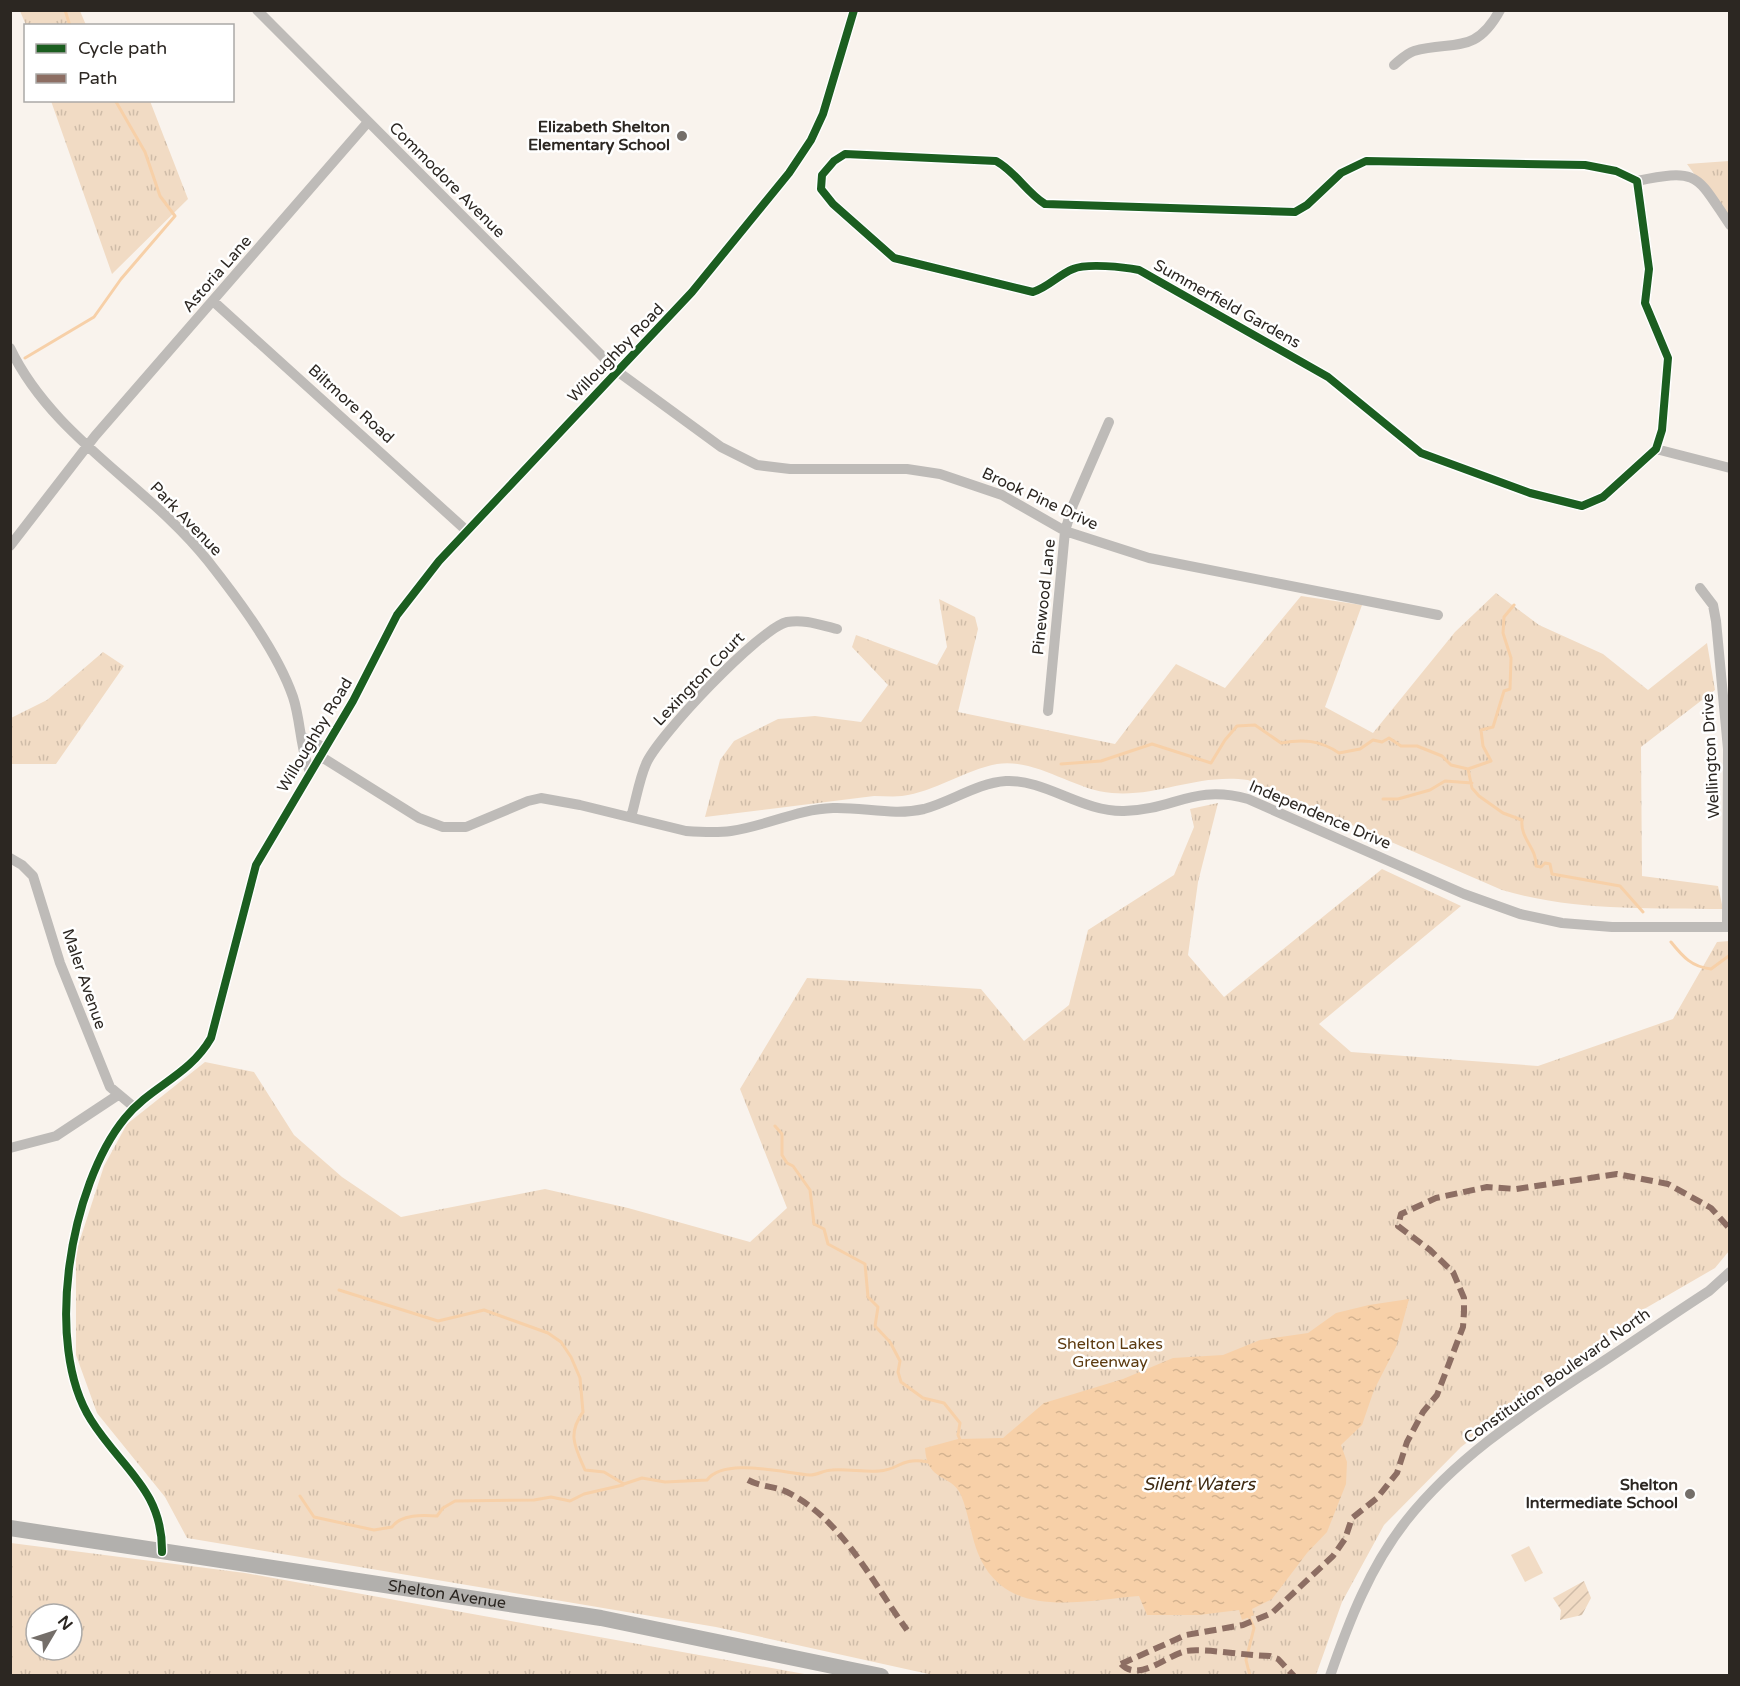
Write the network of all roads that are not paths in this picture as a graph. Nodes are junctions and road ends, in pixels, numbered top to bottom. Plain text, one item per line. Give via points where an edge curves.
1 (257, 10) edge
2 (854, 10) edge
3 (1500, 10) edge
4 (1394, 65) dead end
5 (368, 122) junction
6 (1636, 181) junction
7 (1730, 225) edge
8 (213, 301) junction
9 (10, 348) edge
10 (617, 371) junction
11 (1109, 422) dead end
12 (88, 445) junction
13 (1656, 449) junction
14 (1730, 468) edge
15 (467, 531) junction
16 (1065, 531) junction
17 (10, 546) edge
18 (1700, 588) dead end
19 (1438, 615) dead end
20 (837, 629) dead end
21 (1048, 711) dead end
22 (303, 737) junction
23 (323, 752) junction
24 (309, 772) junction
25 (632, 817) junction
26 (10, 858) edge
27 (1728, 927) edge
28 (118, 1095) junction
29 (134, 1107) junction
30 (10, 1148) edge
31 (1730, 1272) edge
32 (10, 1528) edge
33 (162, 1552) junction
34 (881, 1676) edge
35 (1330, 1676) edge

1 - 5 street, Commodore Avenue
2 - 10 street, Willoughby Road via 831,92 819,125 802,154 692,292
3 - 4 street via 1489,27 1474,39 1456,47 1412,51
5 - 8 street, Astoria Lane
5 - 10 street, Commodore Avenue
6 - 7 street via 1684,174 1701,183
6 - 13 street via 1649,269 1645,303 1668,358 1662,430
6 - 13 street, Summerfield Gardens via 1616,171 1585,165 1366,161 1341,173 1295,212 1045,204 1009,168 996,161 845,154 822,175 821,189 894,258 911,263 1033,292 1074,268 1138,270 1328,377 1421,453 1530,493 1582,506 1603,497
8 - 12 street, Astoria Lane
8 - 15 street, Biltmore Road
9 - 12 street, Park Avenue via 35,391
10 - 15 street, Willoughby Road
10 - 16 street, Brook Pine Drive via 721,447 757,465 790,470 907,469 940,474 1002,495
11 - 16 street, Pinewood Lane
12 - 17 street, Astoria Lane
12 - 22 street, Park Avenue via 168,518 208,561 282,672
13 - 14 street
15 - 23 street, Willoughby Road via 405,603
16 - 19 street, Brook Pine Drive via 1149,558
16 - 21 street, Pinewood Lane
18 - 27 street, Wellington Drive via 1713,605 1716,621 1727,737
20 - 25 street, Lexington Court via 806,621 785,622 741,653 662,739 646,763
22 - 23 street
22 - 24 street, Park Avenue
23 - 24 street, Willoughby Road
23 - 25 street, Independence Drive via 412,814 443,828 466,827 541,798
24 - 29 street, Willoughby Road via 256,865 211,1038 186,1070
25 - 27 street, Independence Drive via 686,831 730,831 834,808 908,812 1007,781 1116,811 1220,792 1248,799 1464,894 1520,914 1562,923 1612,927
26 - 28 street, Maler Avenue via 33,876 60,963 110,1087
28 - 29 street, Maler Avenue
28 - 30 street via 56,1136
29 - 33 street, Willoughby Road via 104,1151 76,1224 69,1284 69,1360 86,1413 154,1503 163,1534
31 - 35 street, Constitution Boulevard North via 1709,1291 1487,1440 1442,1480 1405,1522 1382,1557 1363,1592
32 - 33 main road, Shelton Avenue
33 - 34 main road, Shelton Avenue via 601,1618

